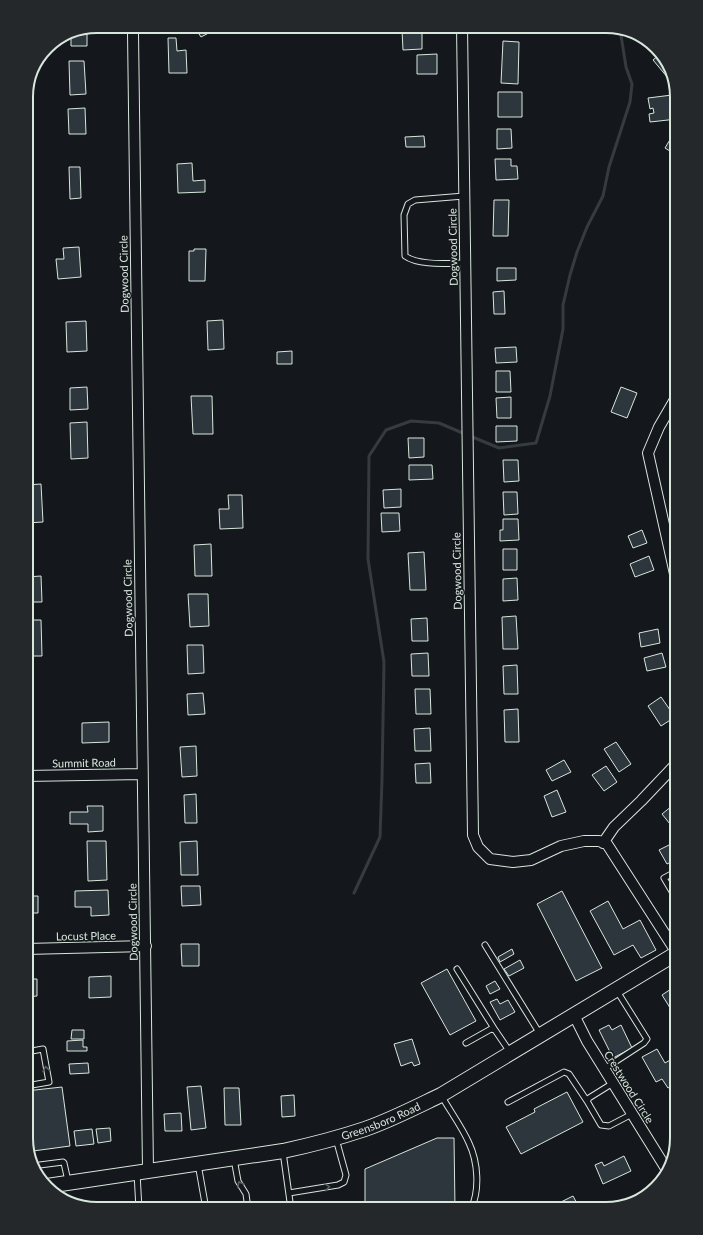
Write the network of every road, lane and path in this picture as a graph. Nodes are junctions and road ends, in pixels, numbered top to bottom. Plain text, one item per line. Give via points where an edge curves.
1 (133, 33) edge
2 (462, 33) edge
3 (464, 196) junction
4 (465, 263) junction
5 (670, 408) edge
6 (670, 552) edge
7 (670, 771) edge
8 (142, 774) junction
9 (33, 776) edge
10 (603, 843) junction
11 (670, 875) edge
12 (670, 888) edge
13 (670, 942) edge
14 (146, 946) junction
15 (485, 946) dead end
16 (33, 949) edge
17 (670, 957) edge
18 (457, 969) dead end
19 (616, 990) junction
20 (574, 1015) junction
21 (495, 1030) junction
22 (541, 1035) junction
23 (466, 1043) dead end
24 (33, 1051) edge
25 (510, 1053) junction
26 (604, 1069) junction
27 (613, 1082) junction
28 (33, 1085) edge
29 (441, 1095) junction
30 (587, 1101) junction
31 (508, 1102) dead end
32 (632, 1114) junction
33 (336, 1138) junction
34 (283, 1151) junction
35 (233, 1158) junction
36 (198, 1163) junction
37 (40, 1165) edge
38 (663, 1165) edge
39 (143, 1171) junction
40 (58, 1188) edge
41 (289, 1193) junction
42 (141, 1202) edge
43 (205, 1202) edge
44 (247, 1202) edge
45 (290, 1202) edge
46 (474, 1202) edge

1 - 8 street, Dogwood Circle
2 - 3 street, Dogwood Circle
3 - 4 street, Dogwood Circle
3 - 4 lane via 415,200 408,204 404,215 405,256 411,260 427,262
4 - 10 street, Dogwood Circle via 473,834 484,854 490,858 513,862 531,860 561,846 584,840
5 - 6 street via 648,453
7 - 10 street via 614,827
8 - 9 street, Summit Road
8 - 14 street, Dogwood Circle
10 - 13 street via 607,844
11 - 12 lane via 664,878
14 - 16 street, Locust Place
14 - 39 street, Dogwood Circle
15 - 22 lane
17 - 19 main road, Greensboro Road
18 - 21 lane
19 - 20 main road, Greensboro Road
19 - 26 lane via 647,1039
20 - 22 main road, Greensboro Road
20 - 26 street, Crestwood Circle
21 - 23 lane via 491,1029
21 - 25 lane
22 - 25 main road, Greensboro Road
28 -> 24 lane via 49,1082 43,1049
25 - 29 main road, Greensboro Road
26 - 27 street, Crestwood Circle
27 - 30 lane
27 - 32 street, Crestwood Circle
29 - 33 main road, Greensboro Road via 377,1124
29 - 46 lane via 469,1143 473,1155 476,1180
30 - 31 lane via 569,1074 564,1072
30 - 32 lane via 601,1125 609,1126
32 - 38 street, Crestwood Circle
33 - 34 main road, Greensboro Road
41 -> 33 lane via 344,1182 346,1175
34 - 35 main road, Greensboro Road
34 - 41 lane
35 - 36 main road, Greensboro Road
44 -> 35 lane
36 - 39 main road, Greensboro Road
36 - 43 lane
37 - 40 lane via 64,1163
39 - 40 main road, Greensboro Road
39 - 42 lane
41 - 45 lane

